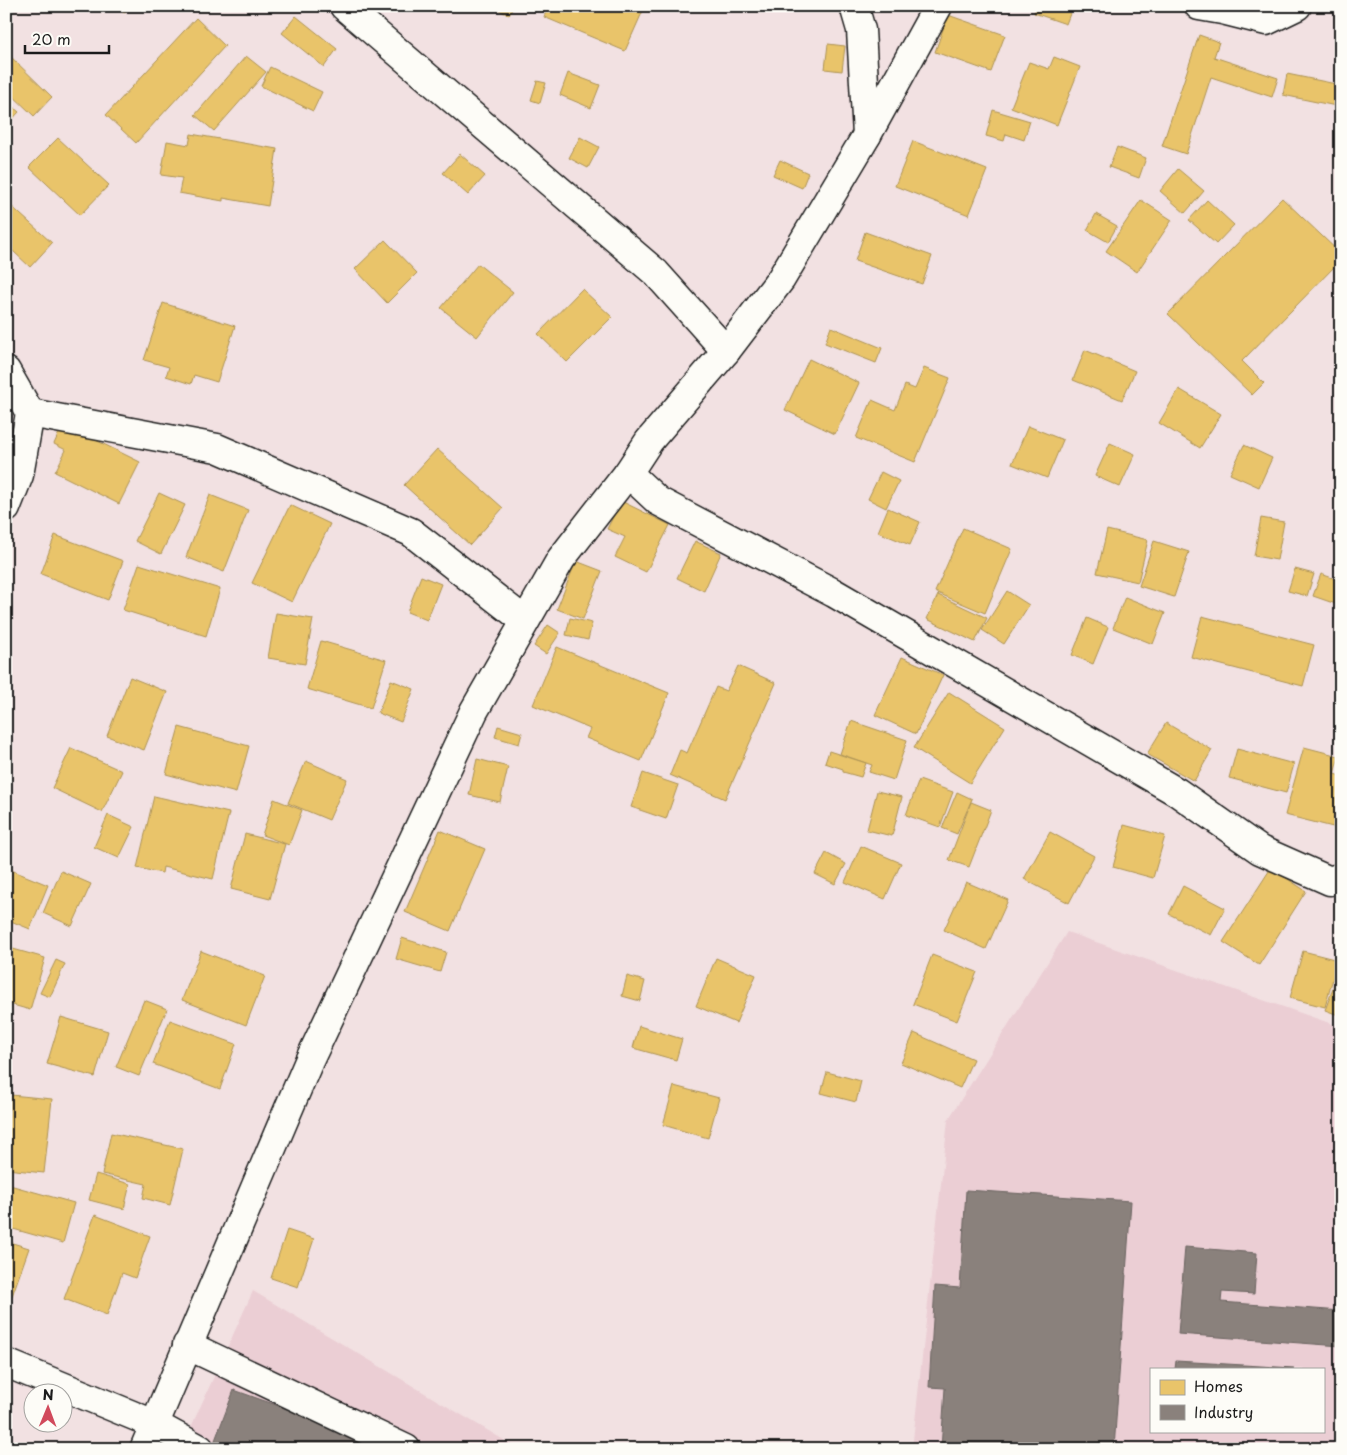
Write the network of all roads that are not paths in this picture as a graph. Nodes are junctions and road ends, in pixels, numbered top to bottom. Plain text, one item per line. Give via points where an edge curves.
1 (344, 6) edge
2 (854, 6) edge
3 (938, 6) edge
4 (1199, 6) edge
5 (1297, 6) edge
6 (867, 135) junction
7 (726, 350) junction
8 (6, 371) edge
9 (30, 413) junction
10 (628, 473) junction
11 (6, 508) edge
12 (525, 621) junction
13 (1341, 877) edge
14 (188, 1345) junction
15 (6, 1363) edge
16 (149, 1436) edge
17 (200, 1449) edge
18 (406, 1449) edge

1 - 7 street via 656,273
2 - 6 street via 861,30
3 - 6 street
4 - 5 street via 1266,21
6 - 7 street via 781,279
7 - 10 street via 649,441
8 - 9 street
9 - 11 street via 20,475
9 - 12 street via 217,448 411,532
10 - 12 street via 561,559
10 - 13 street via 658,501 834,593 1177,792 1260,850 1330,881
12 - 14 street via 474,711 309,1061
14 - 16 street
14 - 18 street
15 - 16 street
16 - 17 street

